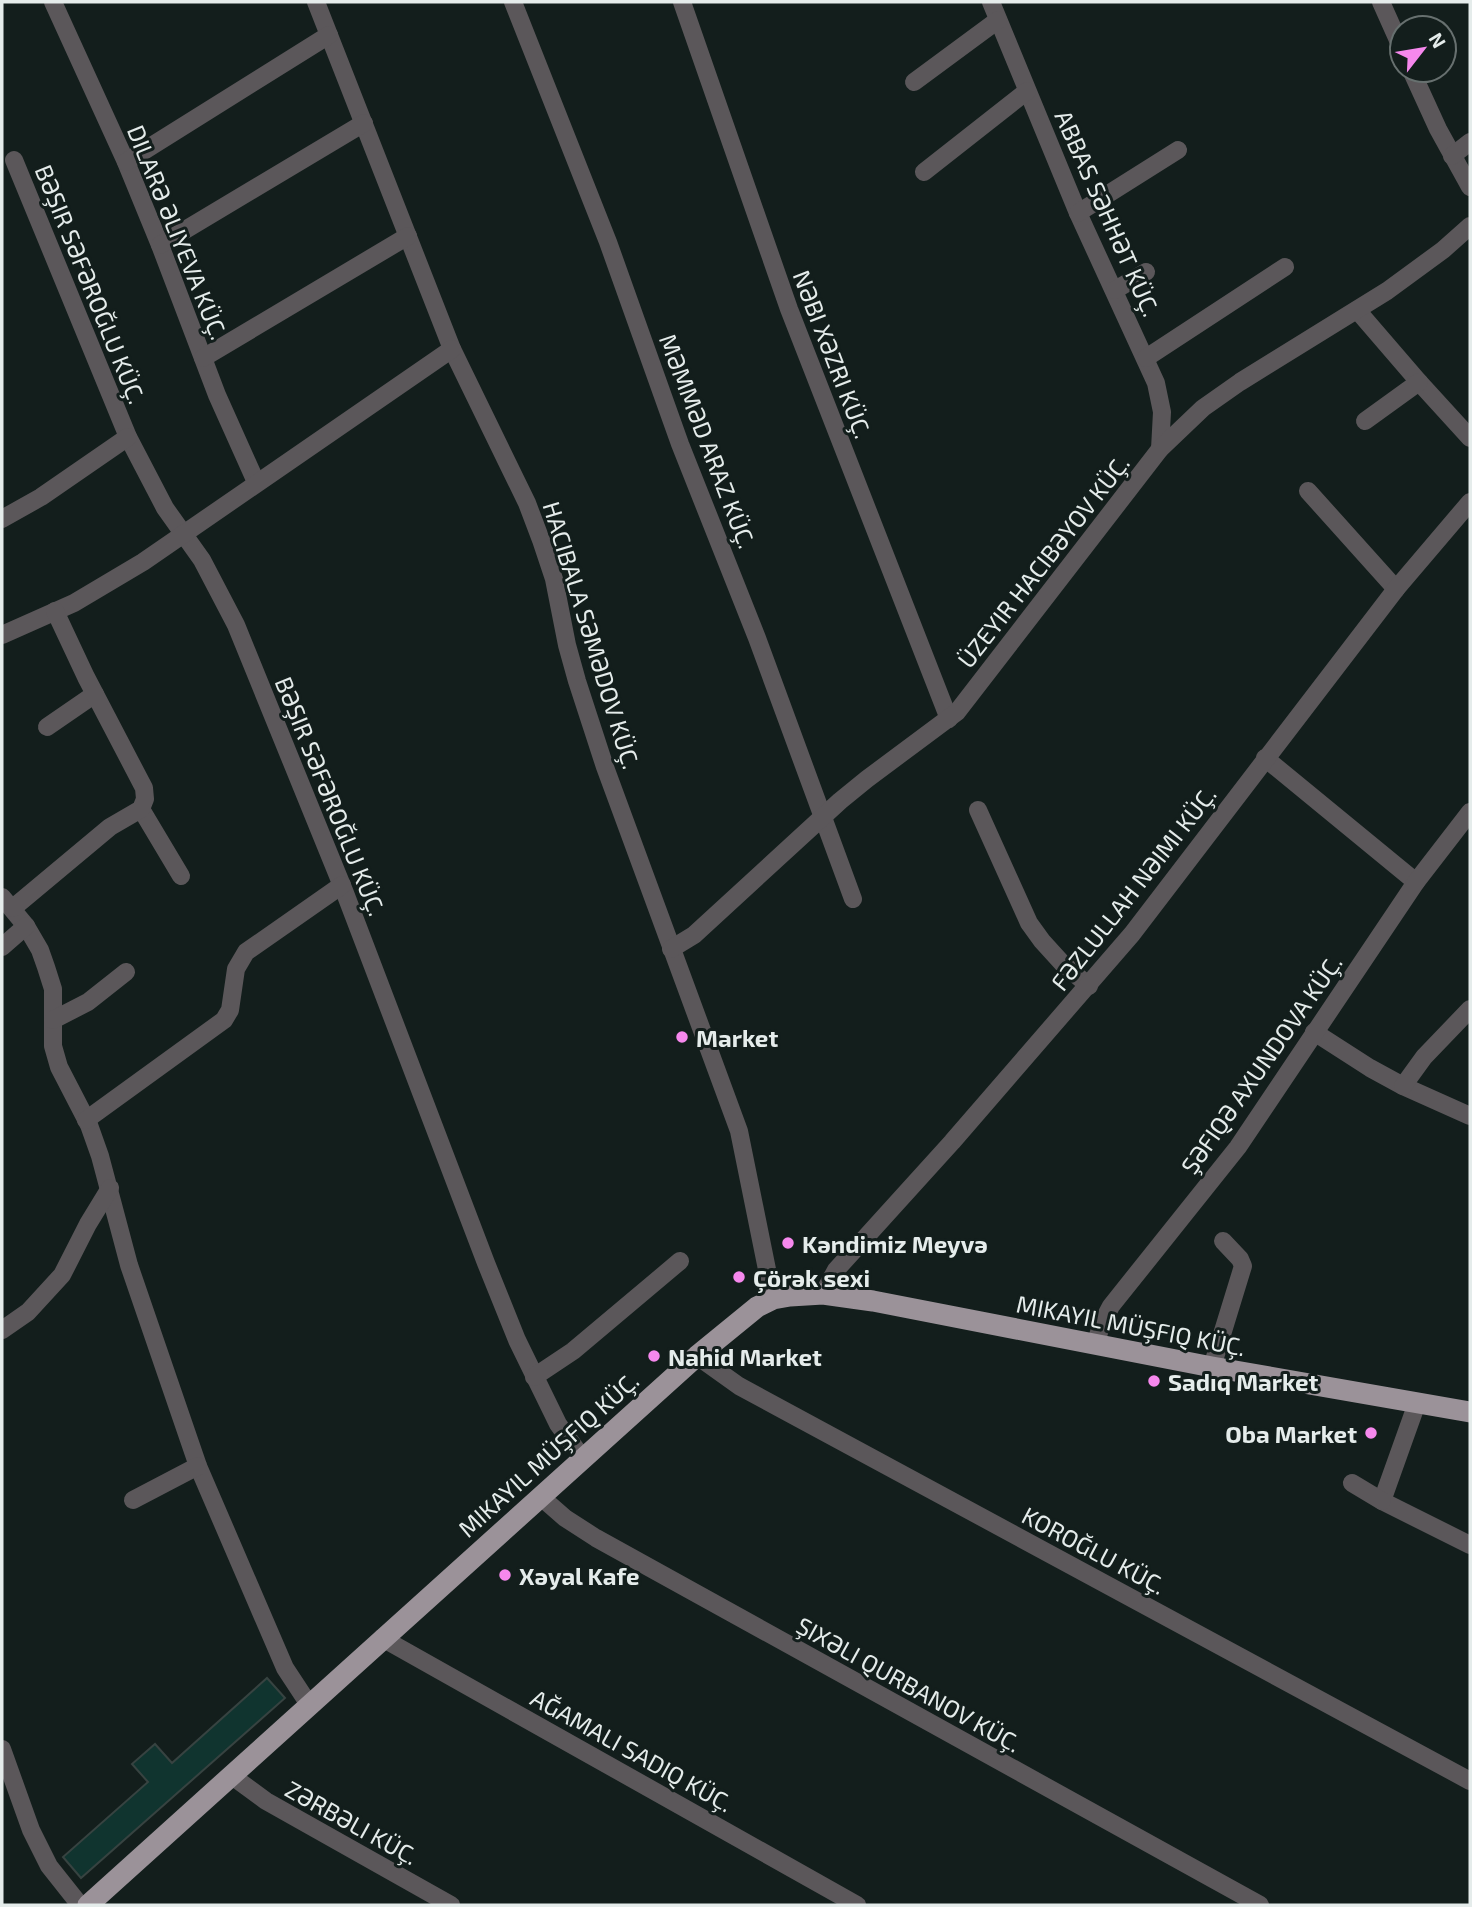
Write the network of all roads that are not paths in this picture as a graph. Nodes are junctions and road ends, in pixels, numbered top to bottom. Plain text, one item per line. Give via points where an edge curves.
1 (53, 2) edge
2 (316, 2) edge
3 (513, 2) edge
4 (681, 2) edge
5 (991, 2) edge
6 (998, 20) junction
7 (329, 36) junction
8 (914, 82) dead end
9 (1419, 84) edge
10 (1027, 91) junction
11 (364, 123) junction
12 (1470, 142) edge
13 (1178, 150) dead end
14 (1452, 156) junction
15 (14, 160) dead end
16 (125, 162) junction
17 (924, 172) dead end
18 (1470, 187) edge
19 (1078, 213) junction
20 (1470, 226) edge
21 (408, 236) junction
22 (160, 245) junction
23 (1284, 267) dead end
24 (1146, 272) dead end
25 (1115, 290) junction
26 (1357, 310) junction
27 (452, 349) junction
28 (203, 358) junction
29 (1146, 358) junction
30 (1419, 382) junction
31 (1365, 421) dead end
32 (128, 437) junction
33 (1470, 438) edge
34 (1160, 449) junction
35 (256, 482) junction
36 (1308, 491) dead end
37 (1470, 502) edge
38 (2, 519) edge
39 (184, 533) junction
40 (1396, 589) junction
41 (55, 611) junction
42 (2, 635) edge
43 (95, 694) junction
44 (949, 719) junction
45 (47, 727) dead end
46 (1265, 758) junction
47 (141, 809) junction
48 (978, 810) dead end
49 (1470, 812) edge
50 (823, 816) junction
51 (181, 876) dead end
52 (1416, 882) junction
53 (342, 885) junction
54 (853, 899) dead end
55 (7, 902) edge
56 (26, 926) junction
57 (2, 947) edge
58 (671, 949) junction
59 (127, 972) dead end
60 (1089, 986) junction
61 (1470, 1009) edge
62 (53, 1020) junction
63 (1314, 1031) junction
64 (1403, 1086) junction
65 (1470, 1116) edge
66 (86, 1120) junction
67 (110, 1188) junction
68 (1223, 1241) dead end
69 (680, 1261) dead end
70 (823, 1294) junction
71 (774, 1300) junction
72 (2, 1330) edge
73 (1095, 1345) junction
74 (697, 1356) junction
75 (1212, 1367) junction
76 (534, 1377) junction
77 (1417, 1403) junction
78 (1470, 1412) edge
79 (583, 1459) junction
80 (198, 1466) junction
81 (1352, 1483) dead end
82 (541, 1497) junction
83 (132, 1500) dead end
84 (1382, 1501) junction
85 (1470, 1545) edge
86 (382, 1638) junction
87 (310, 1706) junction
88 (2, 1749) edge
89 (232, 1776) junction
90 (1470, 1781) edge
91 (80, 1905) edge
92 (88, 1905) edge
93 (450, 1905) edge
94 (858, 1905) edge
95 (1259, 1905) edge

1 - 16 street, DILARƏ ƏLIYEVA KÜÇ.
2 - 7 street
3 - 50 street, MƏMMƏD ARAZ KÜÇ.
4 - 44 street, NƏBI XƏZRI KÜÇ. via 789,309
5 - 6 street, ABBAS SƏHHƏT KÜÇ.
6 - 8 street
6 - 10 street, ABBAS SƏHHƏT KÜÇ.
7 - 11 street
7 - 16 street
9 - 14 street
10 - 17 street
10 - 19 street, ABBAS SƏHHƏT KÜÇ.
11 - 21 street
11 - 22 street
12 - 14 street
13 - 19 street
14 - 18 street
15 - 32 street, BƏŞIR SƏFƏROĞLU KÜÇ.
16 - 22 street, DILARƏ ƏLIYEVA KÜÇ.
19 - 25 street, ABBAS SƏHHƏT KÜÇ.
20 - 26 street
21 - 27 street
21 - 28 street
22 - 28 street, DILARƏ ƏLIYEVA KÜÇ.
23 - 29 street
24 - 25 street
25 - 29 street, ABBAS SƏHHƏT KÜÇ.
26 - 30 street
26 - 34 street via 1231,388
27 - 35 street
27 - 58 street via 541,540 577,681
28 - 35 street, DILARƏ ƏLIYEVA KÜÇ.
29 - 34 street, ABBAS SƏHHƏT KÜÇ. via 1162,412
30 - 31 street
30 - 33 street
32 - 38 street
32 - 39 street, BƏŞIR SƏFƏROĞLU KÜÇ. via 165,508
34 - 44 street
35 - 39 street
36 - 40 street
37 - 40 street, FƏZLULLAH NƏIMI KÜÇ.
39 - 41 street via 97,591
39 - 53 street, BƏŞIR SƏFƏROĞLU KÜÇ. via 236,625
40 - 46 street, FƏZLULLAH NƏIMI KÜÇ.
41 - 42 street
41 - 43 street
43 - 45 street
43 - 47 street via 144,788
44 - 50 street
46 - 52 street
46 - 60 street, FƏZLULLAH NƏIMI KÜÇ.
47 - 51 street
47 - 55 street
48 - 60 street via 1030,923 1055,956
49 - 52 street, ŞƏFIQƏ AXUNDOVA KÜÇ.
50 - 54 street, MƏMMƏD ARAZ KÜÇ.
50 - 58 street via 694,935
52 - 63 street, ŞƏFIQƏ AXUNDOVA KÜÇ.
53 - 66 street via 246,952 236,969 230,1010 224,1020
53 - 76 street, BƏŞIR SƏFƏROĞLU KÜÇ. via 486,1264
55 - 56 street
56 - 57 street
56 - 62 street via 53,989
58 - 71 street via 739,1131
59 - 62 street via 88,1002
60 - 70 street, FƏZLULLAH NƏIMI KÜÇ. via 836,1270
61 - 64 street
62 - 66 street via 59,1067
63 - 64 street
63 - 73 street, ŞƏFIQƏ AXUNDOVA KÜÇ. via 1238,1147 1111,1306
64 - 65 street
66 - 67 street
67 - 72 street via 62,1275 28,1312
67 - 80 street via 129,1265
68 - 75 street via 1243,1266
69 - 76 street via 573,1351
70 - 71 main road
70 - 73 main road
71 - 74 main road via 741,1318
73 - 75 main road
74 - 79 main road
74 - 90 street, KOROĞLU KÜÇ. via 739,1386
75 - 77 main road
76 - 79 street, BƏŞIR SƏFƏROĞLU KÜÇ. via 558,1424
77 - 78 main road
77 - 84 street
79 - 82 main road
80 - 83 street
80 - 87 street via 285,1668
81 - 84 street
82 - 86 main road
82 - 95 street via 596,1538
84 - 85 street
86 - 87 main road
86 - 94 street
87 - 89 main road
88 - 91 street via 31,1830 49,1866
89 - 92 main road
89 - 93 street, ZƏRBƏLI KÜÇ. via 266,1801

